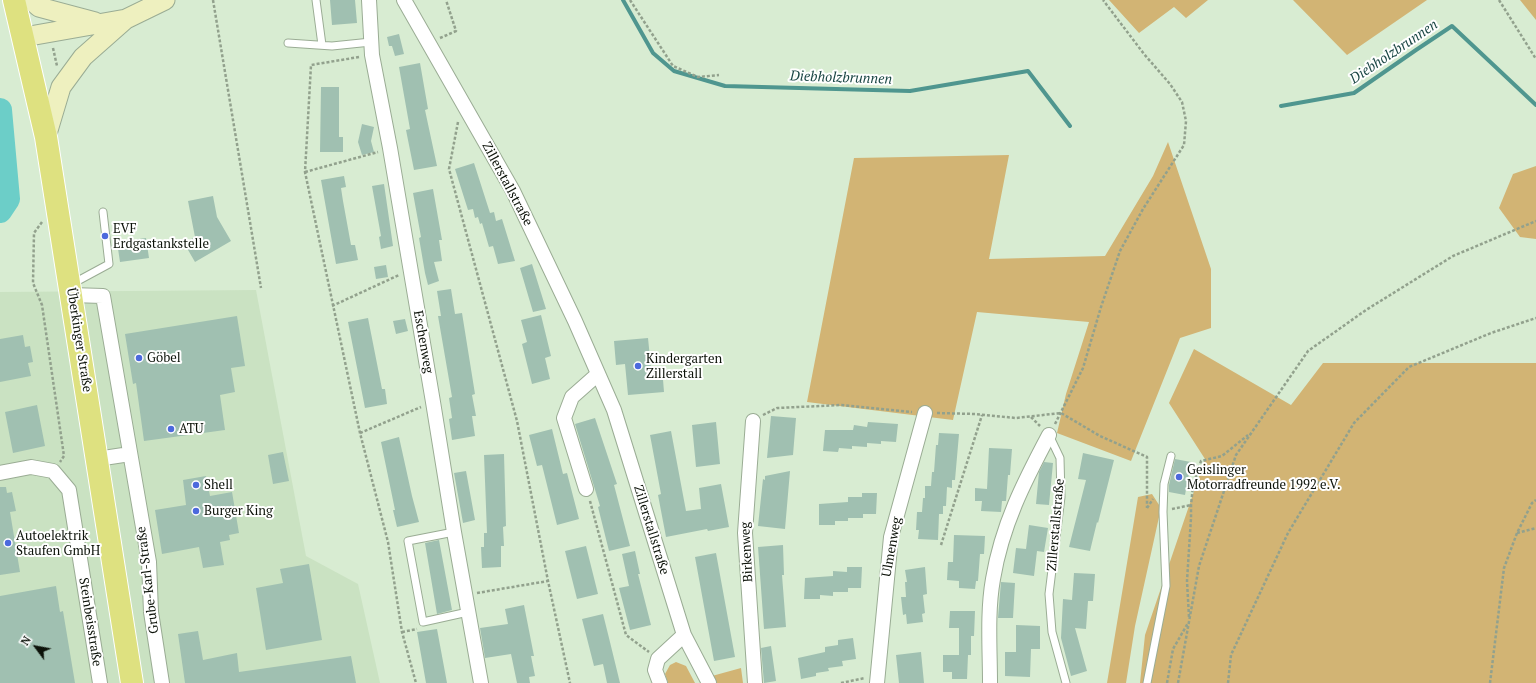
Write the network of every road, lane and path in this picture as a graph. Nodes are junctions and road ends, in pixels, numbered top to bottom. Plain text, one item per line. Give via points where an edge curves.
1 (14, 0) edge
2 (31, 0) edge
3 (165, 0) edge
4 (213, 0) edge
5 (316, 0) edge
6 (370, 0) edge
7 (404, 0) edge
8 (446, 0) edge
9 (630, 0) edge
10 (1103, 0) edge
11 (1499, 0) edge
12 (105, 28) junction
13 (25, 43) junction
14 (288, 43) dead end
15 (428, 43) junction
16 (322, 45) junction
17 (372, 49) junction
18 (1536, 59) edge
19 (719, 75) dead end
20 (462, 102) junction
21 (46, 137) junction
22 (390, 148) junction
23 (305, 172) junction
24 (57, 203) junction
25 (103, 212) dead end
26 (1536, 221) edge
27 (410, 270) junction
28 (261, 288) dead end
29 (71, 290) junction
30 (332, 306) junction
31 (1536, 318) edge
32 (598, 374) junction
33 (433, 402) junction
34 (925, 413) junction
35 (1061, 413) junction
36 (982, 415) junction
37 (753, 421) joint
38 (1252, 432) junction
39 (360, 433) junction
40 (1049, 435) junction
41 (130, 454) junction
42 (1171, 456) dead end
43 (96, 459) junction
44 (53, 470) junction
45 (0, 472) edge
46 (586, 489) joint
47 (1536, 500) edge
48 (1191, 505) junction
49 (1147, 508) dead end
50 (1171, 510) dead end
51 (1536, 528) edge
52 (454, 532) junction
53 (1517, 533) junction
54 (941, 545) dead end
55 (548, 581) junction
56 (465, 595) junction
57 (468, 612) junction
58 (1189, 622) junction
59 (684, 635) junction
60 (658, 659) junction
61 (877, 679) edge
62 (100, 683) edge
63 (132, 683) edge
64 (162, 683) edge
65 (416, 683) edge
66 (481, 683) edge
67 (570, 683) edge
68 (660, 683) edge
69 (709, 683) edge
70 (755, 683) edge
71 (841, 683) edge
72 (990, 683) edge
73 (1066, 683) edge
74 (1148, 683) edge
75 (1167, 683) edge
76 (1178, 683) edge
77 (1228, 683) edge
78 (1490, 683) edge

1 - 13 main road, Überkinger Straße
2 - 12 main road via 39,7
3 - 12 main road
4 - 28 path
5 - 16 lane
6 - 17 street, Eschenweg
7 - 15 street, Zillerstallstraße
8 - 15 path via 456,31
9 - 19 path via 672,66 698,77
10 - 35 path via 1182,102 1186,127 1184,145 1143,209 1120,251 1083,368
11 - 18 path
12 - 13 main road
12 - 21 main road via 61,87
13 - 21 main road, Überkinger Straße
14 - 16 lane
15 - 20 street, Zillerstallstraße
16 - 17 lane
17 - 22 street, Eschenweg
17 - 23 path via 311,65
20 - 32 street, Zillerstallstraße via 513,191
20 - 55 path via 449,169 517,421
21 - 24 main road, Überkinger Straße
22 - 23 path
22 - 27 street, Eschenweg
23 - 30 path
24 - 29 main road, Überkinger Straße
24 - 44 path via 34,233 33,283 42,306 49,343 64,456
25 - 29 lane via 109,264
26 - 38 path via 1453,256 1366,310 1308,351
27 - 30 path
27 - 33 street, Eschenweg
29 - 41 street, Grube-Karl-Straße via 103,296
29 - 43 main road, Überkinger Straße
30 - 39 path
31 - 77 path via 1491,333 1409,367 1354,423 1288,532 1230,655
32 - 46 street via 572,396 564,418
32 - 59 street, Zillerstallstraße via 614,410
33 - 39 path
33 - 52 street, Eschenweg
34 - 36 path
34 - 37 path via 841,405 784,407
34 - 61 street, Ulmenweg via 891,537
35 - 36 path via 1016,418
35 - 40 path
35 - 49 path via 1100,436 1147,457
36 - 54 path
37 - 70 street, Birkenweg via 745,534
38 - 48 path via 1222,456 1200,461
38 - 58 path via 1236,455 1200,566
39 - 65 path via 388,542 402,632
40 - 72 street via 1022,485 1002,536 993,580
40 - 73 lane, Zillerstallstraße via 1060,458 1060,497 1049,594 1052,632
41 - 43 street
41 - 64 street, Grube-Karl-Straße via 149,562 151,612
42 - 74 lane via 1164,484 1166,586
43 - 63 main road, Überkinger Straße
44 - 45 street via 31,467
44 - 62 street, Steinbeisstraße via 69,490
46 - 60 path via 626,635
47 - 53 path
48 - 50 path
48 - 58 path via 1187,581
51 - 53 path
52 - 56 street, Eschenweg
52 - 57 lane via 408,541 423,622
53 - 78 path via 1504,568
55 - 56 path
55 - 67 path
56 - 57 street, Eschenweg
57 - 66 street, Eschenweg
58 - 75 path via 1173,649
58 - 76 path
59 - 60 street
59 - 69 street, Zillerstallstraße
60 - 68 street via 655,670
61 - 71 path

